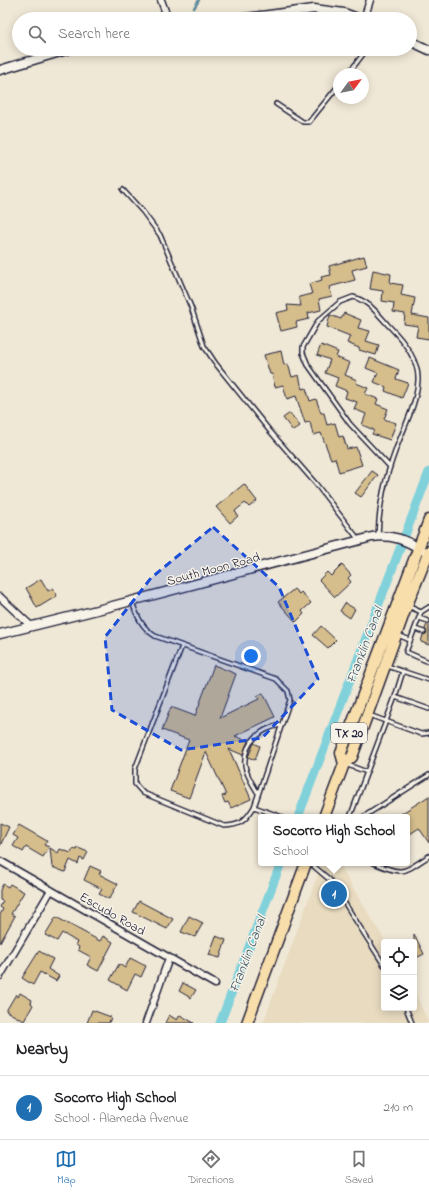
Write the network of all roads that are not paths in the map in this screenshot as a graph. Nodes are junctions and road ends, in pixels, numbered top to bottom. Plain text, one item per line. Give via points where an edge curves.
1 (161, 0) edge
2 (370, 0) edge
3 (165, 12) edge
4 (291, 12) edge
5 (336, 12) edge
6 (366, 12) edge
7 (417, 44) edge
8 (429, 50) edge
9 (47, 56) edge
10 (362, 56) edge
11 (353, 68) edge
12 (0, 70) edge
13 (333, 92) edge
14 (276, 104) dead end
15 (123, 190) dead end
16 (390, 467) junction
17 (429, 520) edge
18 (378, 536) junction
19 (359, 540) junction
20 (415, 546) junction
21 (429, 554) edge
22 (0, 597) edge
23 (132, 601) junction
24 (407, 605) junction
25 (429, 607) edge
26 (421, 612) junction
27 (419, 618) junction
28 (428, 621) dead end
29 (31, 626) junction
30 (415, 629) junction
31 (424, 632) dead end
32 (0, 634) edge
33 (396, 635) junction
34 (410, 640) junction
35 (182, 646) junction
36 (429, 661) edge
37 (385, 666) junction
38 (403, 671) junction
39 (429, 680) edge
40 (395, 697) junction
41 (429, 709) edge
42 (368, 715) junction
43 (387, 721) junction
44 (281, 725) junction
45 (429, 733) edge
46 (344, 764) junction
47 (367, 772) junction
48 (429, 775) edge
49 (258, 793) junction
50 (254, 807) junction
51 (274, 814) edge
52 (325, 814) edge
53 (351, 814) edge
54 (368, 814) edge
55 (429, 856) edge
56 (0, 861) edge
57 (305, 866) edge
58 (314, 866) edge
59 (381, 866) edge
60 (51, 890) junction
61 (169, 958) junction
62 (381, 960) edge
63 (0, 976) edge
64 (215, 984) dead end
65 (407, 1011) edge
66 (146, 1023) edge
67 (246, 1023) edge
68 (412, 1023) edge

1 - 3 street
2 - 6 street
4 - 5 street via 314,9
7 - 8 street
9 - 12 street
10 - 11 lane
13 - 14 lane via 309,122 303,122
15 - 19 lane via 160,235 191,307 204,346 216,364
16 - 16 lane via 415,400 418,379 414,361 396,333 370,305 353,297 340,302 318,321 303,347 303,353 350,424
16 - 18 lane via 379,509
17 - 20 main road, TX 20
18 - 19 street, South Moon Road
18 - 20 street, South Moon Road via 395,537
19 - 23 street, South Moon Road
20 - 21 street, South Moon Road
20 - 46 main road, TX 20 via 341,753
21 - 24 main road, TX 20
22 - 29 street
23 - 29 street, South Moon Road
23 - 35 lane via 137,616 147,631
24 - 26 lane
24 - 33 main road, TX 20
25 - 26 lane
26 - 27 lane
27 - 28 lane
27 - 30 lane
29 - 32 street, South Moon Road
30 - 31 lane
30 - 34 lane
33 - 34 lane
33 - 37 main road, TX 20
34 - 36 lane via 406,652
35 - 44 lane via 276,679 284,685 290,700
35 - 50 lane via 136,770 135,784 143,792 224,826 241,823
37 - 38 lane
37 - 42 main road, TX 20
38 - 39 lane
38 - 40 lane
40 - 41 lane
40 - 43 lane
42 - 43 lane
42 - 46 main road, TX 20 via 352,757
43 - 45 lane via 421,734
43 - 47 lane
44 - 49 lane
44 - 49 lane via 271,727 253,738 245,757 247,772
46 - 47 lane
46 - 52 main road, TX 20
47 - 53 lane
48 - 54 lane
49 - 50 lane
50 - 51 lane
55 - 59 lane via 406,871 394,872
56 - 60 street, Escudo Road
57 - 67 main road
58 - 62 lane via 330,880
60 - 61 street, Escudo Road
60 - 63 street
61 - 64 street, Escudo Road
61 - 66 street
65 - 68 lane

